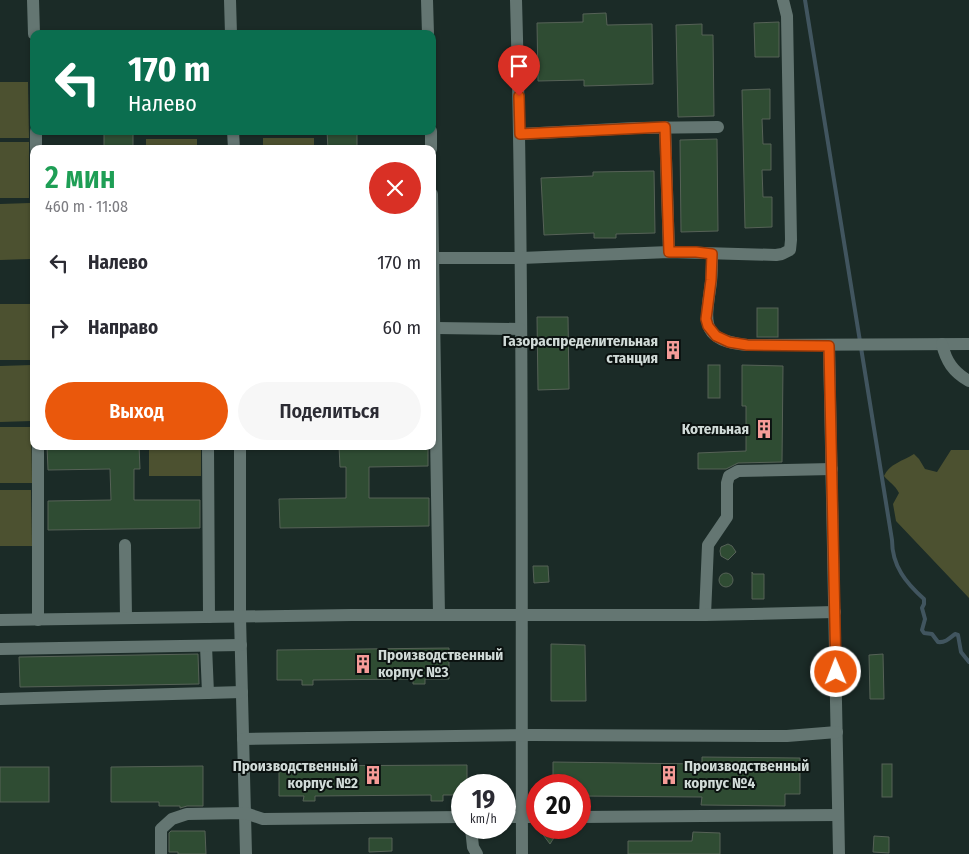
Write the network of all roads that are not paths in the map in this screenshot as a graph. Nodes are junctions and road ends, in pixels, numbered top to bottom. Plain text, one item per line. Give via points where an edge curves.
1 (33, 0) edge
2 (230, 0) edge
3 (427, 0) edge
4 (516, 0) edge
5 (783, 0) edge
6 (34, 30) edge
7 (230, 30) edge
8 (428, 30) edge
9 (665, 127) junction
10 (718, 127) dead end
11 (520, 134) junction
12 (669, 252) junction
13 (712, 254) junction
14 (436, 258) edge
15 (521, 258) junction
16 (436, 328) joint
17 (520, 329) junction
18 (942, 344) junction
19 (969, 344) edge
20 (829, 346) junction
21 (969, 381) edge
22 (38, 450) edge
23 (208, 450) edge
24 (240, 450) edge
25 (832, 469) junction
26 (125, 545) dead end
27 (835, 612) junction
28 (439, 615) junction
29 (522, 615) junction
30 (704, 615) junction
31 (209, 617) junction
32 (126, 618) junction
33 (240, 618) junction
34 (0, 620) edge
35 (38, 620) junction
36 (241, 644) junction
37 (206, 646) junction
38 (0, 649) edge
39 (242, 692) junction
40 (208, 693) junction
41 (0, 699) edge
42 (838, 732) junction
43 (521, 735) junction
44 (243, 739) junction
45 (245, 813) junction
46 (838, 815) junction
47 (451, 817) edge
48 (516, 817) edge
49 (522, 817) junction
50 (526, 817) edge
51 (591, 817) edge
52 (472, 839) edge
53 (161, 854) edge
54 (246, 854) edge
55 (477, 854) edge
56 (522, 854) edge
57 (839, 854) edge

1 - 6 lane
2 - 7 lane
3 - 8 lane
4 - 11 lane
5 - 13 lane via 787,16 790,250 782,254
9 - 10 lane
9 - 11 lane
9 - 12 lane
11 - 15 lane
12 - 13 lane
12 - 15 lane
13 - 20 lane via 706,319 716,336 747,345
14 - 15 lane
15 - 17 lane
16 - 17 lane
16 - 28 lane
17 - 29 lane
18 - 19 lane
18 - 20 lane
18 - 21 lane via 948,363
20 - 25 lane
22 - 35 lane
23 - 31 lane
24 - 33 lane
25 - 27 lane
25 - 30 lane via 738,471 729,476 727,517 708,545
26 - 32 lane
27 - 30 lane
27 - 42 lane
28 - 29 lane
28 - 33 lane
29 - 30 lane
29 - 43 lane
31 - 32 lane
31 - 33 lane
32 - 35 lane
33 - 36 lane
34 - 35 lane
36 - 37 lane
36 - 39 lane
37 - 38 lane
37 - 40 lane
39 - 40 lane
39 - 44 lane
40 - 41 lane
42 - 43 lane via 787,736
42 - 46 lane
43 - 44 lane
43 - 49 lane
44 - 45 lane
45 - 47 lane via 263,819
45 - 53 lane via 176,817 161,829
45 - 54 lane
46 - 51 lane
46 - 57 lane
48 - 49 lane
49 - 50 lane
49 - 56 lane
52 - 55 lane

